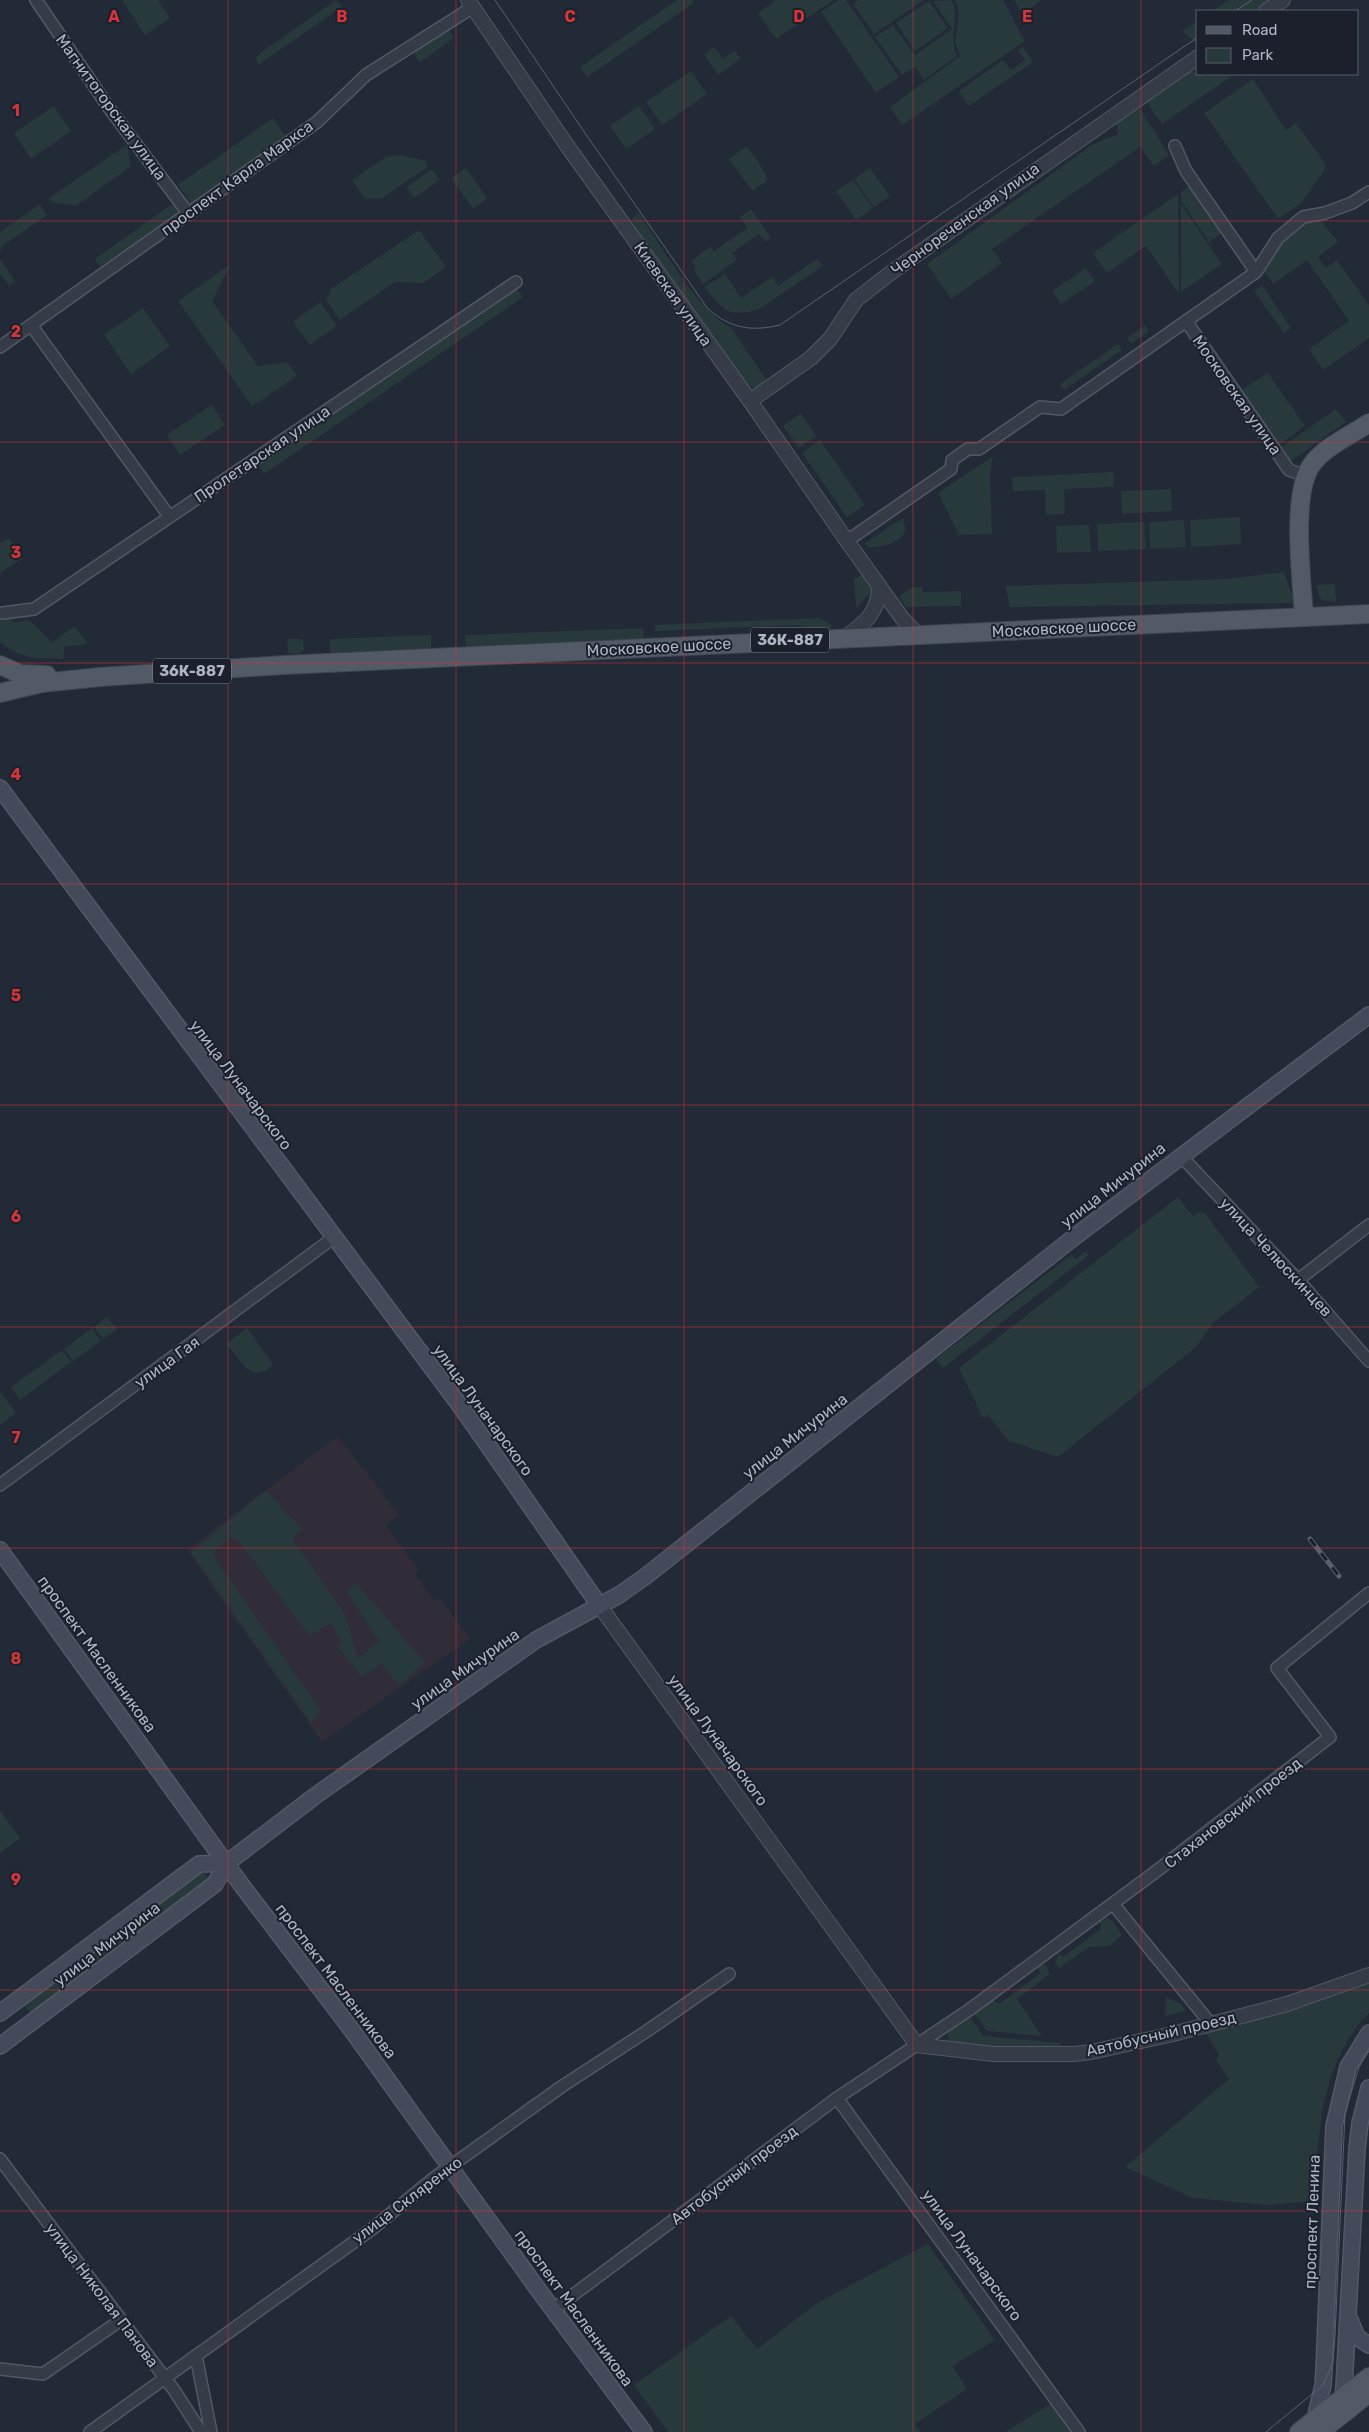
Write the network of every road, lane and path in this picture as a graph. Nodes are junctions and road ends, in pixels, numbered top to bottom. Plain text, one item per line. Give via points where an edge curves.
1 (36, 0) edge
2 (1283, 0) edge
3 (470, 3) edge
4 (1268, 10) edge
5 (1196, 58) edge
6 (1175, 146) dead end
7 (1369, 192) edge
8 (188, 213) junction
9 (1256, 272) junction
10 (516, 282) dead end
11 (1186, 321) junction
12 (31, 325) junction
13 (0, 347) edge
14 (750, 401) junction
15 (1369, 423) edge
16 (1303, 484) junction
17 (169, 516) junction
18 (847, 542) junction
19 (880, 586) junction
20 (2, 613) dead end
21 (1369, 614) edge
22 (1304, 617) junction
23 (917, 634) junction
24 (844, 638) junction
25 (0, 665) edge
26 (100, 677) junction
27 (0, 693) edge
28 (0, 783) edge
29 (0, 788) edge
30 (11, 803) junction
31 (1369, 1015) edge
32 (1180, 1155) junction
33 (1369, 1226) edge
34 (334, 1238) junction
35 (1298, 1280) junction
36 (1369, 1361) edge
37 (0, 1485) edge
38 (0, 1550) edge
39 (1369, 1593) edge
40 (599, 1604) junction
41 (227, 1863) junction
42 (1113, 1904) junction
43 (729, 1974) dead end
44 (1369, 1975) edge
45 (969, 2010) joint
46 (0, 2013) edge
47 (1210, 2024) junction
48 (1369, 2033) edge
49 (917, 2044) junction
50 (0, 2046) edge
51 (1369, 2088) edge
52 (837, 2098) junction
53 (0, 2159) edge
54 (450, 2167) junction
55 (553, 2310) junction
56 (1349, 2319) junction
57 (121, 2320) junction
58 (1369, 2345) edge
59 (196, 2356) junction
60 (0, 2369) edge
61 (1369, 2377) edge
62 (164, 2378) junction
63 (1369, 2393) edge
64 (1346, 2402) junction
65 (1317, 2426) edge
66 (90, 2432) edge
67 (201, 2432) edge
68 (211, 2432) edge
69 (644, 2432) edge
70 (1079, 2432) edge
71 (1299, 2432) edge

1 - 8 street, Магнитогорская улица via 134,144
2 - 4 street
3 - 8 street, проспект Карла Маркса via 366,75 317,122
3 - 14 street, Киевская улица via 568,147
5 - 14 street, Чернореченская улица via 902,263 856,300 830,339 811,358
6 - 9 street via 1186,171
7 - 9 street via 1352,203 1303,217 1278,238
8 - 12 street, проспект Карла Маркса
9 - 11 street
10 - 17 street, Пролетарская улица
11 - 16 street, Московская улица via 1289,470
11 - 18 street via 1061,410 1040,407 979,449 968,449 952,460 951,469
12 - 13 street, проспект Карла Маркса
12 - 17 street
14 - 18 street, Киевская улица
15 - 16 main road via 1318,457
16 - 22 main road
17 - 20 street, Пролетарская улица via 34,609
18 - 19 street, Киевская улица
19 - 23 street, Киевская улица
19 - 24 street via 872,615 865,624
21 - 22 main road, Московское шоссе / 36К-887
22 - 23 main road, Московское шоссе / 36К-887
23 - 24 main road, Московское шоссе / 36К-887
24 - 26 main road, Московское шоссе / 36К-887
25 - 26 main road, Московское шоссе / 36К-887 via 20,674
26 - 27 main road, Московское шоссе / 36К-887 via 34,685
28 - 30 main road, улица Луначарского
29 - 30 main road, улица Луначарского
30 - 34 main road, улица Луначарского
31 - 32 main road, улица Мичурина
32 - 35 street, улица Челюскинцев
32 - 40 main road, улица Мичурина via 646,1576 619,1595
33 - 35 street
34 - 37 street, улица Гая
34 - 40 main road, улица Луначарского via 469,1419
35 - 36 street, улица Челюскинцев
38 - 41 main road, проспект Масленникова
39 - 42 street, Стахановский проезд via 1277,1668 1330,1737
40 - 41 main road, улица Мичурина via 536,1640 474,1682
40 - 49 street, улица Луначарского
41 - 46 main road, улица Мичурина via 199,1864
41 - 50 main road, улица Мичурина via 215,1884
41 - 54 main road, проспект Масленникова
42 - 45 street, Стахановский проезд
42 - 47 street
43 - 54 street, улица Скляренко via 561,2087
44 - 47 street, Автобусный проезд via 1287,2004
45 - 49 street, Автобусный проезд
47 - 49 street, Автобусный проезд via 1074,2054 993,2054
48 - 65 main road, проспект Ленина via 1348,2067 1334,2126 1324,2370
49 - 52 street, Автобусный проезд
51 - 56 main road via 1357,2149
52 - 55 street, Автобусный проезд
52 - 70 street, улица Луначарского
53 - 57 street, улица Николая Панова
54 - 55 main road, проспект Масленникова
54 - 59 street, улица Скляренко
55 - 69 main road, проспект Масленникова
56 - 58 main road via 1357,2337
56 - 64 main road
57 - 60 street via 43,2374
57 - 62 street, улица Николая Панова
59 - 62 street, улица Скляренко
59 - 68 street
61 - 64 main road
62 - 66 street, улица Скляренко
62 - 67 street, улица Николая Панова
63 - 64 main road
64 - 65 main road
65 - 71 main road

